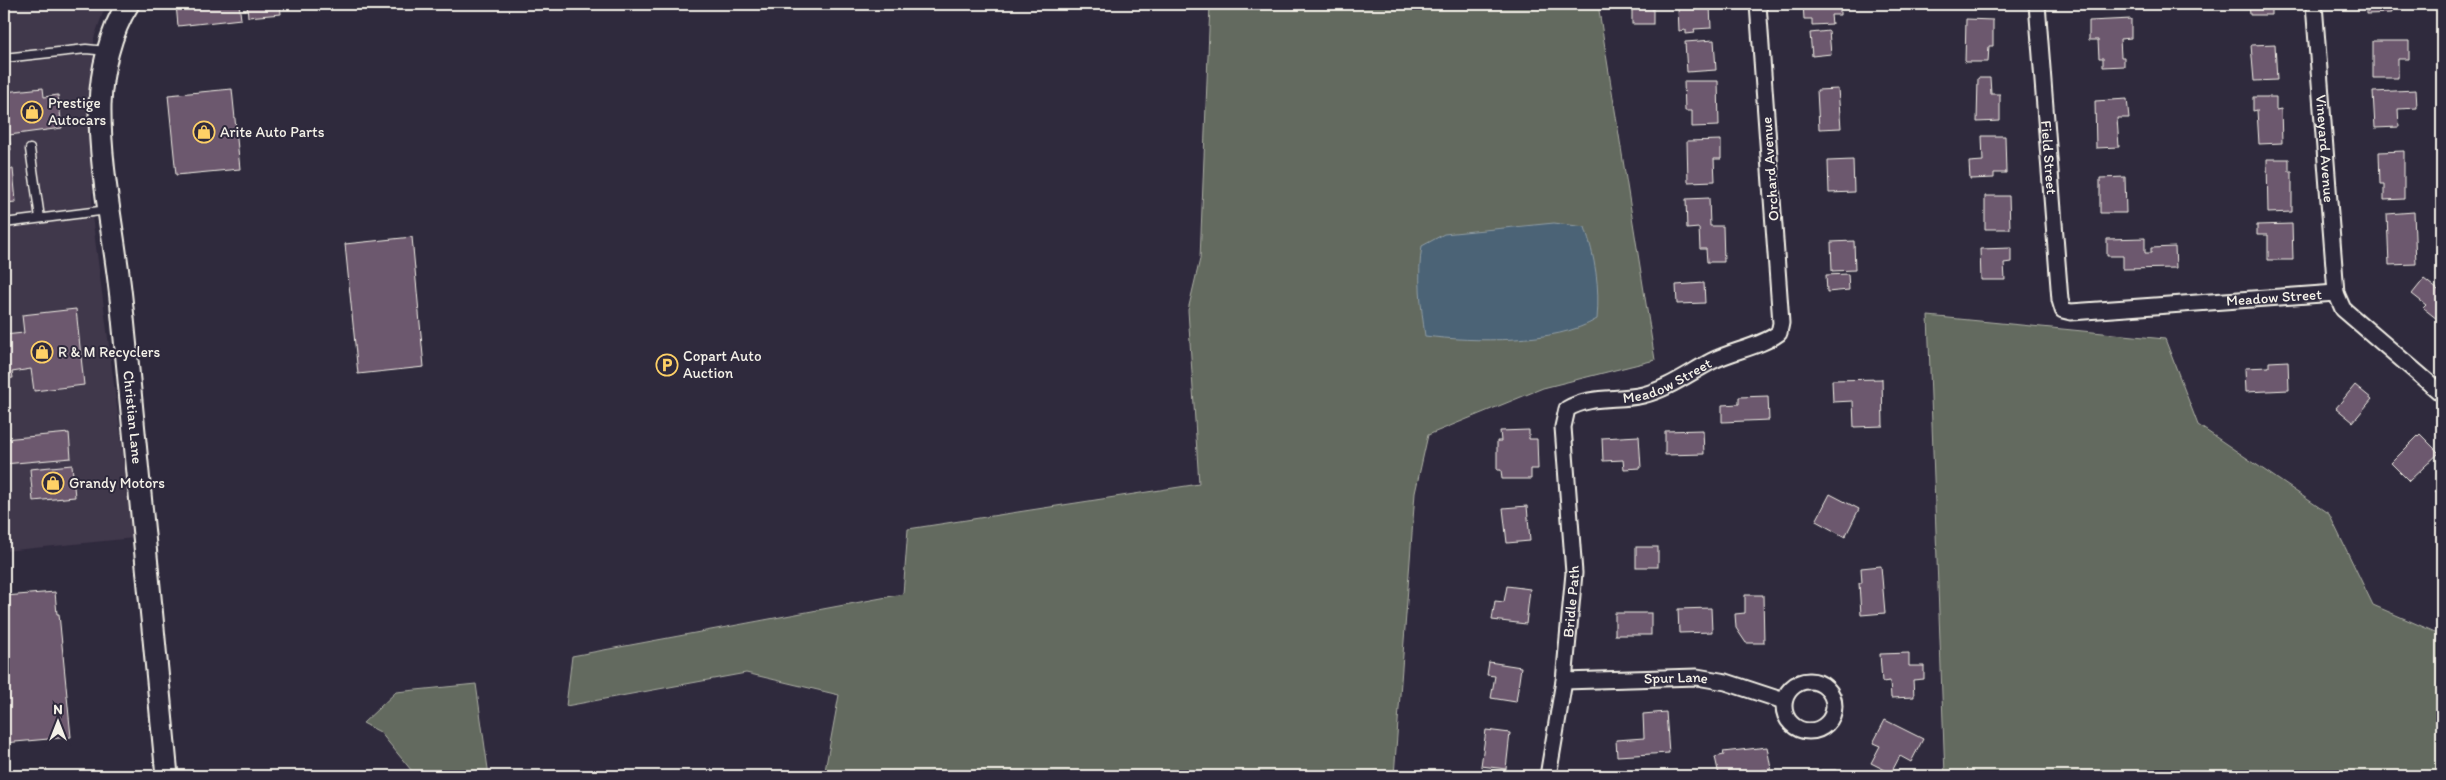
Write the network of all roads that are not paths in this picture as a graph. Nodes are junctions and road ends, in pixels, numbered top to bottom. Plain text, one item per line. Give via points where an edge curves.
1 (128, 4) edge
2 (1758, 4) edge
3 (2038, 4) edge
4 (2314, 4) edge
5 (109, 51) junction
6 (4, 58) edge
7 (30, 149) dead end
8 (110, 210) junction
9 (40, 218) junction
10 (4, 223) edge
11 (2336, 293) junction
12 (2063, 310) joint
13 (1779, 334) joint
14 (2442, 394) edge
15 (1563, 426) joint
16 (1564, 681) junction
17 (1784, 701) dead end
18 (167, 776) edge
19 (1548, 776) edge

1 - 5 main road, Christian Lane
2 - 13 street, Orchard Avenue via 1781,323
3 - 12 street, Field Street
4 - 11 street, Vineyard Avenue
5 - 6 lane via 86,49
5 - 8 main road, Christian Lane via 100,105
7 - 9 lane
8 - 9 lane
8 - 18 main road, Christian Lane
9 - 10 lane
11 - 12 street, Meadow Street
11 - 14 street, Meadow Street via 2343,309
13 - 15 street, Meadow Street via 1712,361 1680,381 1643,395 1575,404 1568,409
15 - 16 street, Bridle Path via 1574,574
16 - 17 street, Spur Lane via 1697,677 1726,682
16 - 19 street, Bridle Path

